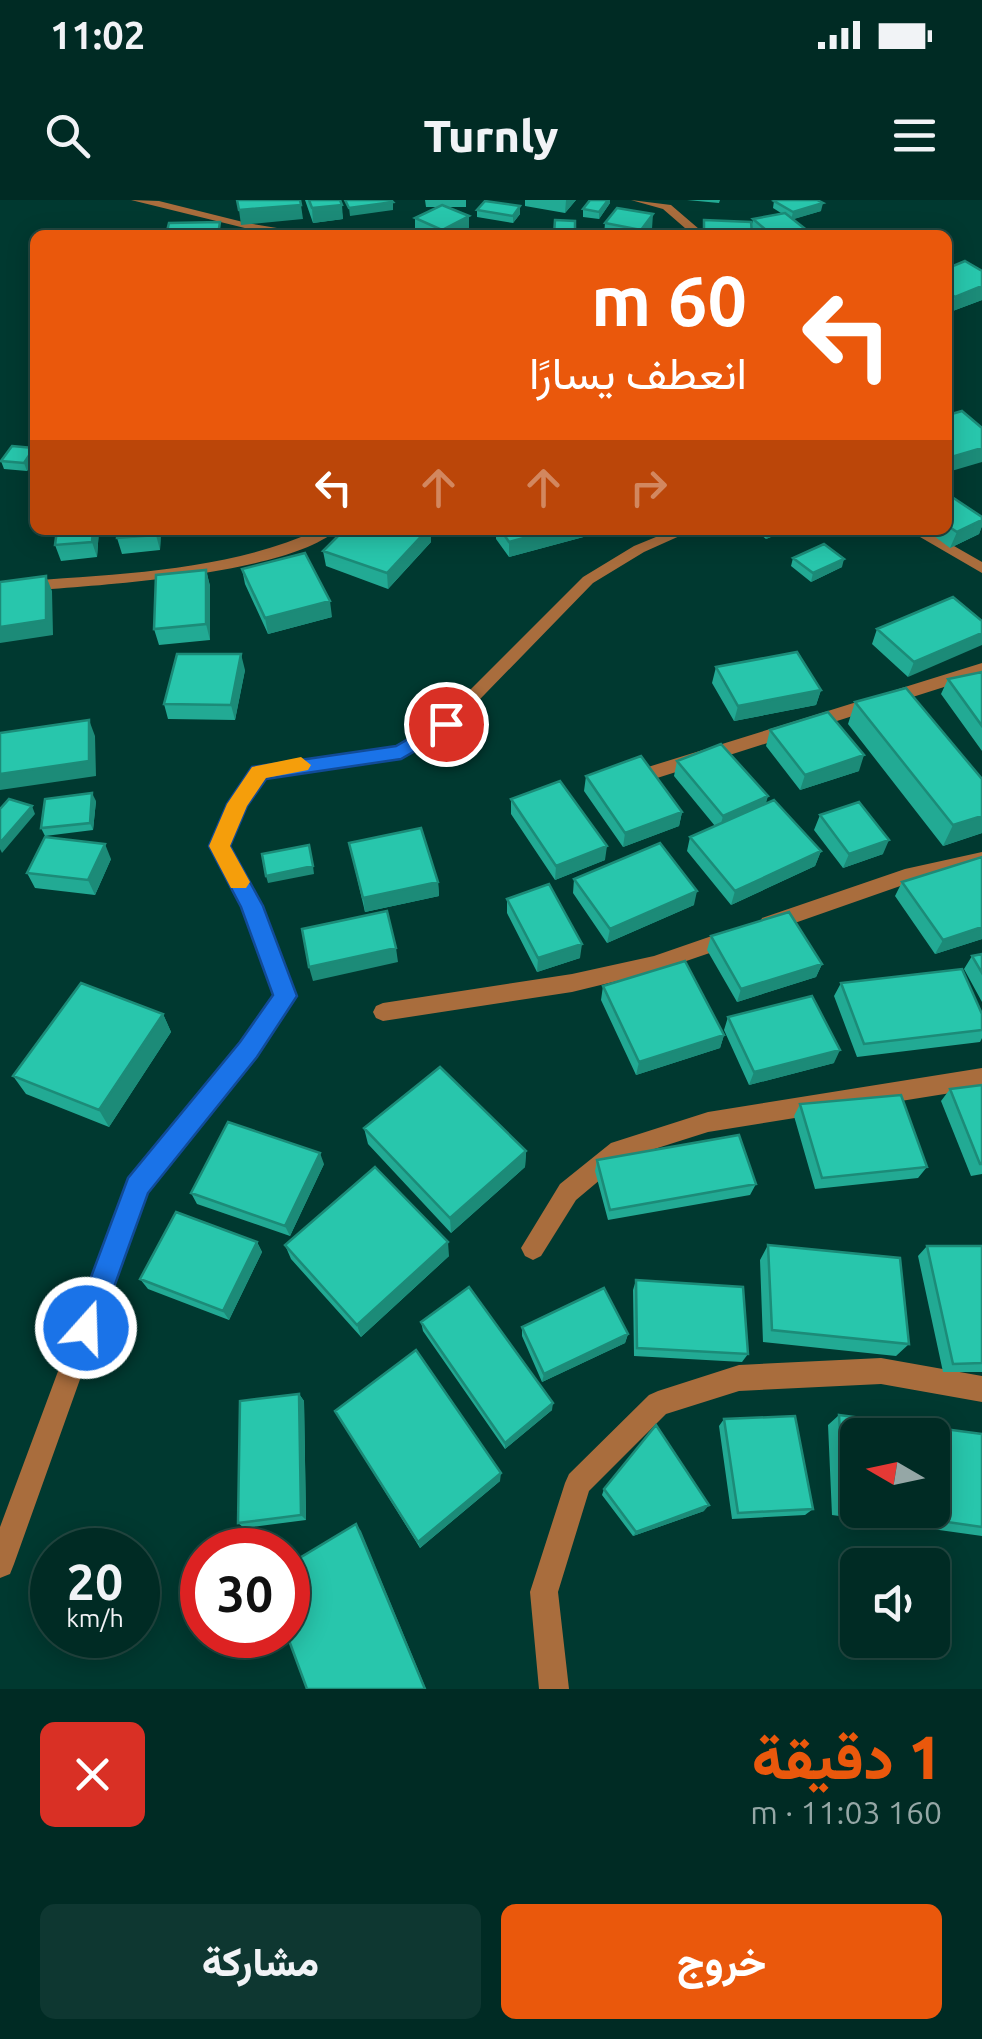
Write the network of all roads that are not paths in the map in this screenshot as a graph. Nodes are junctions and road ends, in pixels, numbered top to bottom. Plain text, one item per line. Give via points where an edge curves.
1 (136, 200) edge
2 (636, 200) edge
3 (254, 230) edge
4 (694, 230) edge
5 (317, 535) edge
6 (674, 535) edge
7 (924, 535) edge
8 (982, 568) edge
9 (0, 588) edge
10 (982, 670) edge
11 (654, 772) edge
12 (982, 859) edge
13 (384, 1012) dead end
14 (982, 1078) edge
15 (533, 1248) dead end
16 (982, 1388) edge
17 (0, 1564) edge
18 (554, 1689) edge

1 - 3 street
2 - 4 street via 667,207
5 - 9 street via 268,554 188,568
6 - 17 street via 588,580 446,724 401,752 260,772 238,804 220,846 252,906 285,996 138,1186
7 - 8 street
10 - 11 street
12 - 13 street via 904,876 654,964
14 - 15 street via 708,1122 619,1150 568,1192
16 - 18 street via 881,1371 757,1377 658,1404 578,1483 544,1592

